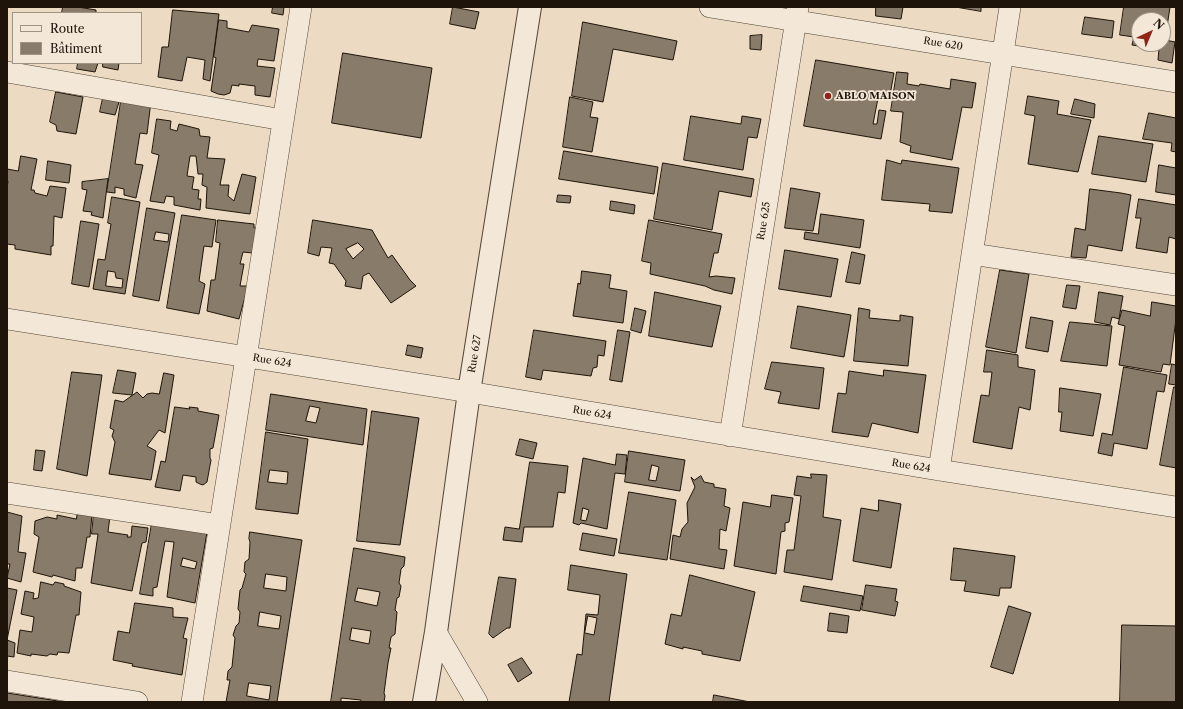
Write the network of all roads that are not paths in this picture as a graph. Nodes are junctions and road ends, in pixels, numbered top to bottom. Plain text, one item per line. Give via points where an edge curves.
1 (301, 7) edge
2 (530, 7) edge
3 (710, 7) edge
4 (1010, 7) edge
5 (797, 14) edge
6 (1003, 54) junction
7 (7, 72) edge
8 (1176, 82) edge
9 (283, 120) junction
10 (972, 254) junction
11 (1176, 285) edge
12 (7, 319) edge
13 (246, 357) junction
14 (469, 392) junction
15 (730, 436) junction
16 (939, 470) junction
17 (7, 493) edge
18 (1176, 507) edge
19 (219, 525) junction
20 (436, 632) junction
21 (7, 681) edge
22 (137, 702) edge
23 (192, 702) edge
24 (424, 702) edge
25 (478, 702) edge

1 - 9 street
2 - 14 street, Rue 627
3 - 5 street, Rue 620
4 - 6 street
5 - 6 street, Rue 620
5 - 15 street, Rue 625
6 - 8 street, Rue 620
6 - 10 street
7 - 9 street
9 - 13 street
10 - 11 street
10 - 16 street
12 - 13 street, Rue 624
13 - 14 street, Rue 624
13 - 19 street
14 - 15 street, Rue 624
14 - 20 street, Rue 627
15 - 16 street, Rue 624
16 - 18 street, Rue 624
17 - 19 street
19 - 23 street
20 - 24 street, Rue 627
20 - 25 street
21 - 22 street

